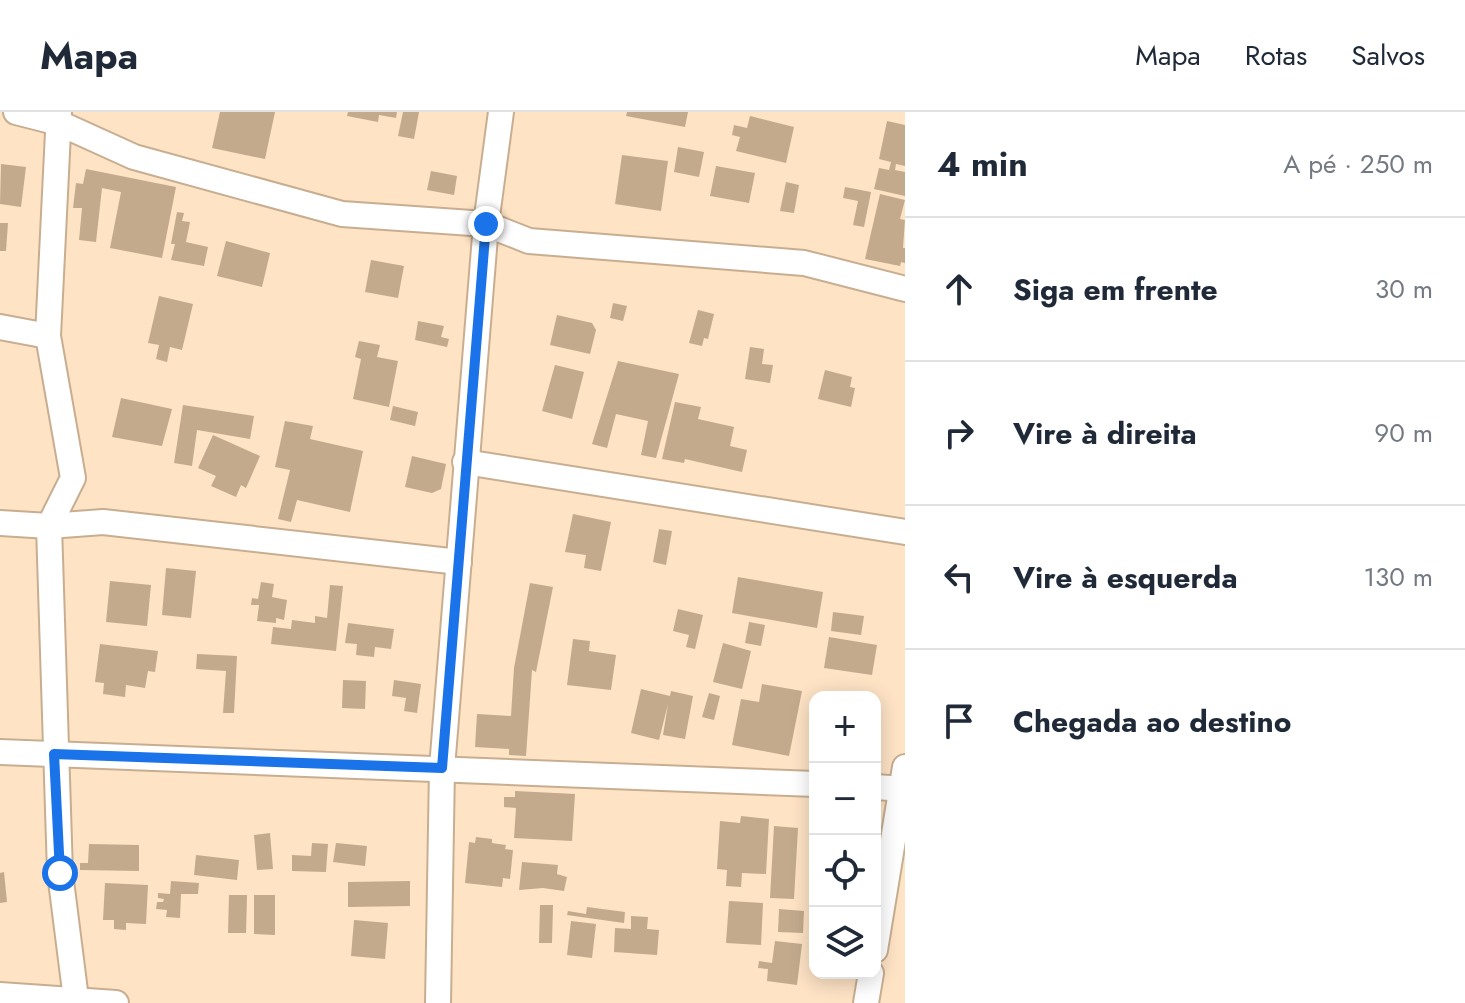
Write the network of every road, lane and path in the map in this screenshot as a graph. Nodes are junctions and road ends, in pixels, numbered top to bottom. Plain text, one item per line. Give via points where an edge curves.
1 (16, 112) edge
2 (501, 112) edge
3 (59, 118) edge
4 (486, 224) junction
5 (905, 289) edge
6 (0, 327) edge
7 (48, 336) junction
8 (465, 462) junction
9 (0, 523) edge
10 (49, 526) junction
11 (905, 532) edge
12 (459, 562) junction
13 (0, 752) edge
14 (54, 754) junction
15 (442, 768) junction
16 (904, 781) edge
17 (809, 784) edge
18 (881, 786) edge
19 (881, 915) edge
20 (870, 979) edge
21 (0, 995) edge
22 (76, 999) junction
23 (116, 1003) edge
24 (438, 1003) edge
25 (866, 1003) edge

1 - 3 street
2 - 4 street
3 - 4 street via 134,157 342,214
3 - 7 street
4 - 5 street via 529,241 804,263
4 - 8 street
6 - 7 street
7 - 10 street via 73,478
8 - 11 street
8 - 12 street
9 - 10 street
10 - 12 street via 103,522
10 - 14 street
12 - 15 street
13 - 14 street
14 - 15 street
14 - 22 street via 60,873
15 - 17 street
15 - 24 street
16 - 18 street
16 - 19 street
20 - 25 street
21 - 22 street
22 - 23 street

